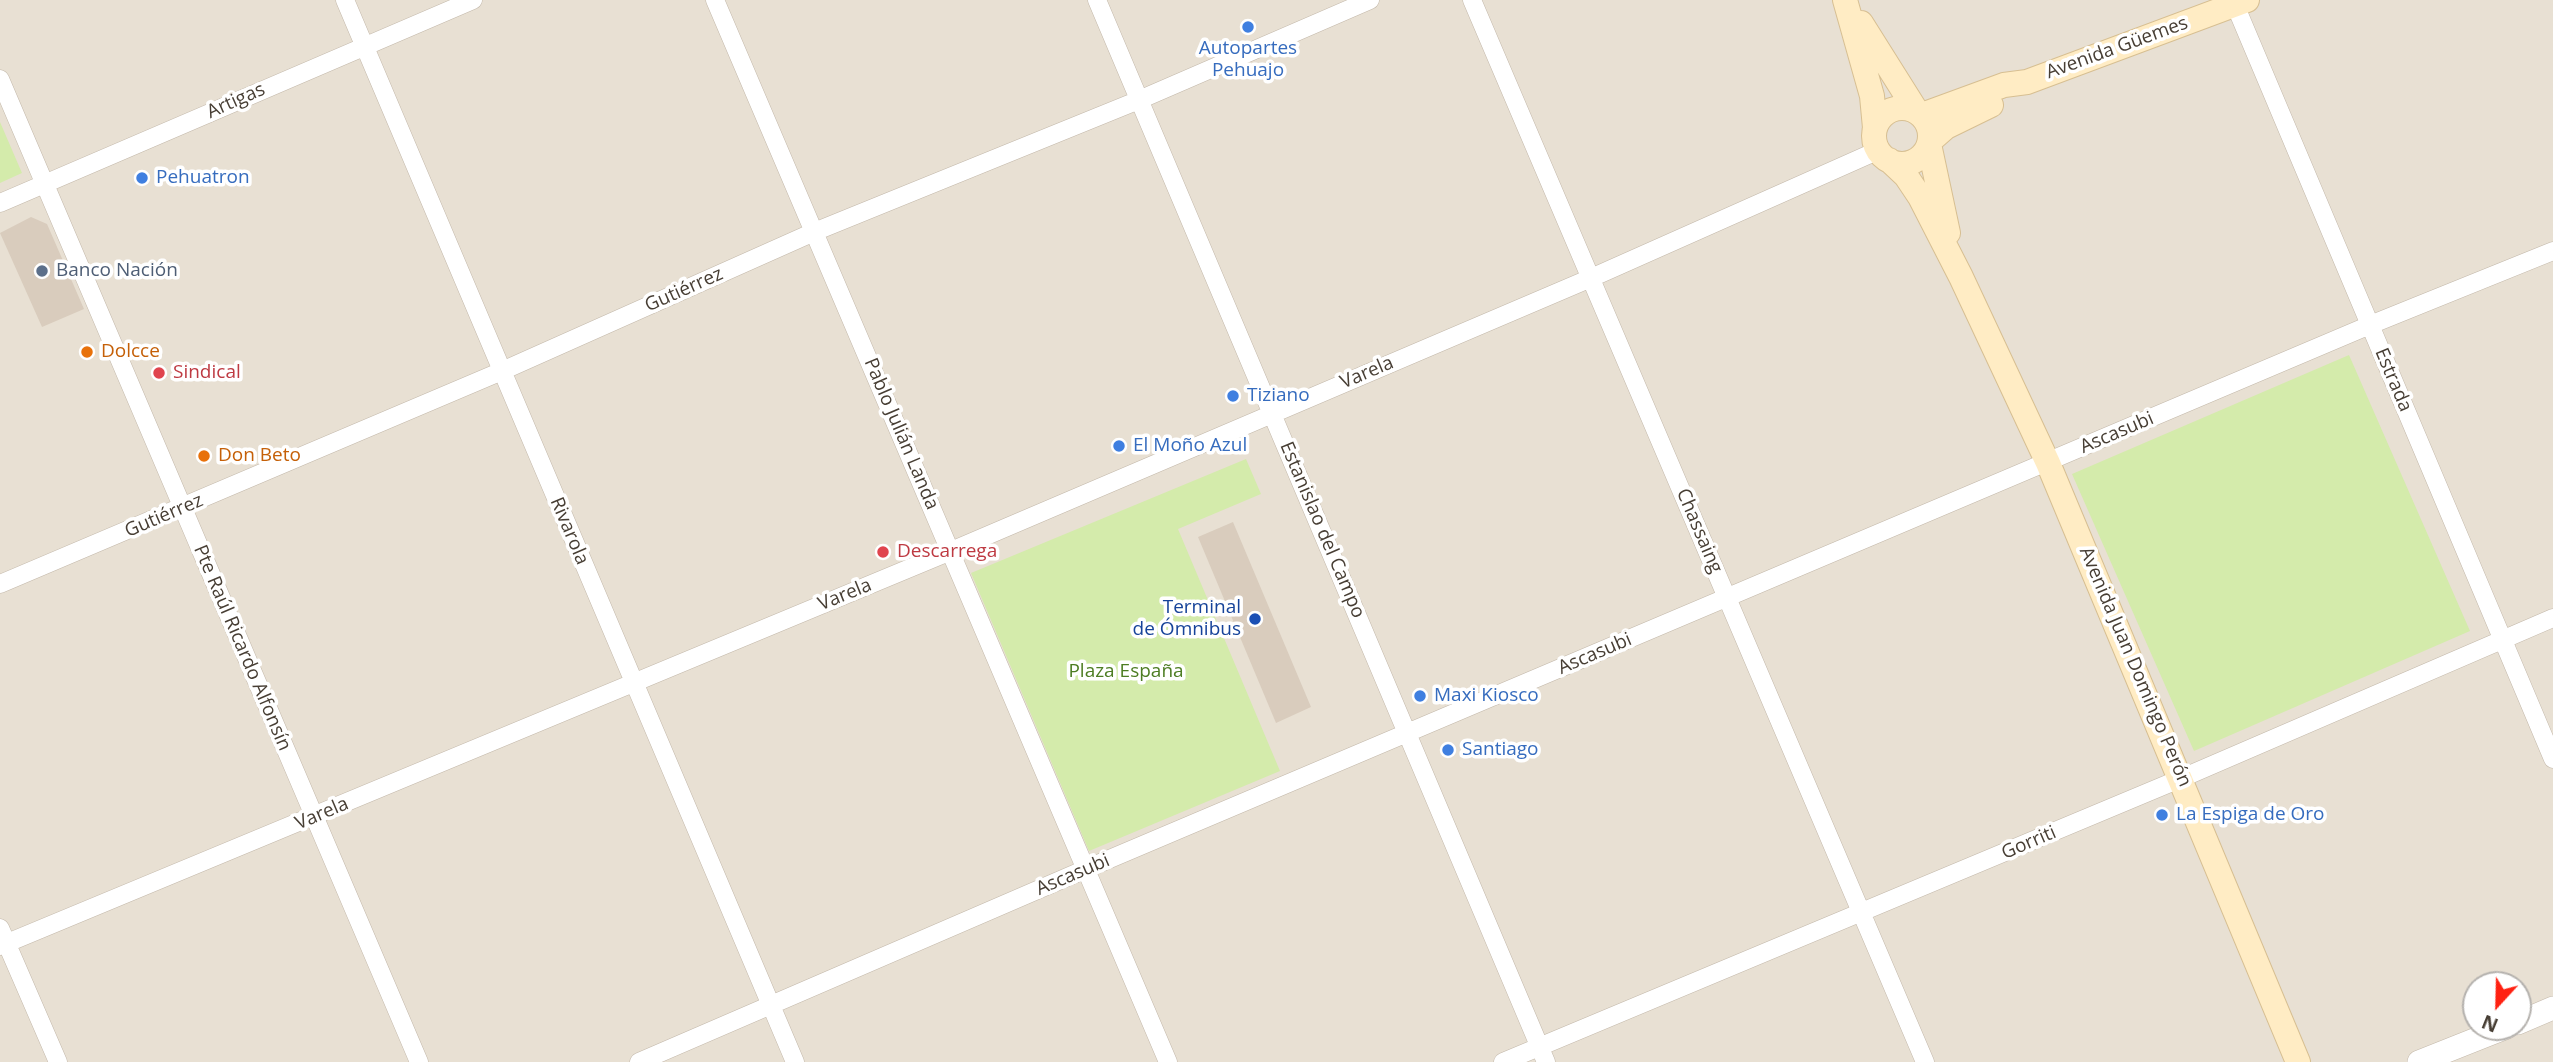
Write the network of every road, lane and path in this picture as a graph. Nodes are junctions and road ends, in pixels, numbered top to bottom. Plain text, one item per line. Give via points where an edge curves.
1 (345, 0) edge
2 (473, 0) edge
3 (715, 0) edge
4 (1097, 0) edge
5 (1370, 0) edge
6 (1472, 0) edge
7 (1846, 0) edge
8 (2238, 2) edge
9 (364, 46) junction
10 (0, 79) edge
11 (2027, 82) junction
12 (1139, 100) junction
13 (1919, 114) junction
14 (1930, 143) junction
15 (1881, 146) junction
16 (45, 185) junction
17 (0, 203) edge
18 (814, 232) junction
19 (2553, 251) edge
20 (1961, 277) junction
21 (1591, 278) junction
22 (2370, 325) junction
23 (502, 371) junction
24 (1273, 413) junction
25 (2048, 463) junction
26 (183, 508) junction
27 (951, 551) junction
28 (0, 584) edge
29 (1727, 597) junction
30 (2553, 618) edge
31 (2502, 639) junction
32 (633, 683) junction
33 (1408, 734) junction
34 (2553, 759) edge
35 (2182, 778) junction
36 (314, 818) junction
37 (1086, 869) junction
38 (1862, 913) junction
39 (2, 939) edge
40 (770, 1003) junction
41 (2553, 1009) edge
42 (2532, 1017) edge
43 (2472, 1041) edge
44 (1542, 1054) edge
45 (58, 1062) edge
46 (419, 1062) edge
47 (639, 1062) edge
48 (795, 1062) edge
49 (1168, 1062) edge
50 (1503, 1062) edge
51 (1925, 1062) edge
52 (2298, 1062) edge
53 (2419, 1062) edge

1 - 9 street, Rivarola
2 - 9 street, Artigas
3 - 18 street, Pablo Julián Landa
4 - 12 street, Estanislao del Campo
5 - 12 street, Gutiérrez
6 - 21 street, Chassaing
7 - 13 main road
7 - 15 main road
8 - 11 main road, Avenida Güemes
8 - 22 street, Estrada
9 - 16 street, Artigas
9 - 23 street, Rivarola
10 - 16 street, Pte Raúl Ricardo Alfonsín
11 - 13 main road, Avenida Güemes via 2004,85
11 - 14 main road, Avenida Güemes via 1946,127
12 - 18 street, Gutiérrez
12 - 24 street, Estanislao del Campo
13 - 14 main road via 1928,123
13 - 15 main road via 1895,108 1886,112
14 - 15 main road via 1914,161 1897,163
14 - 20 main road, Avenida Juan Domingo Perón via 1945,225
15 - 20 main road, Avenida Juan Domingo Perón via 1920,197
15 - 21 street, Varela
16 - 17 street, Artigas
16 - 26 street, Pte Raúl Ricardo Alfonsín
18 - 23 street, Gutiérrez
18 - 27 street, Pablo Julián Landa
19 - 22 street, Ascasubi
20 - 25 main road, Avenida Juan Domingo Perón
21 - 24 street, Varela
21 - 29 street, Chassaing
22 - 25 street, Ascasubi
22 - 31 street, Estrada
23 - 26 street, Gutiérrez
23 - 32 street, Rivarola
24 - 27 street, Varela
24 - 33 street, Estanislao del Campo
25 - 29 street, Ascasubi
25 - 35 main road, Avenida Juan Domingo Perón
26 - 28 street, Gutiérrez
26 - 36 street, Pte Raúl Ricardo Alfonsín
27 - 32 street, Varela
27 - 37 street, Pablo Julián Landa
29 - 33 street, Ascasubi
29 - 38 street, Chassaing
30 - 31 street, Gorriti
31 - 34 street, Estrada
31 - 35 street, Gorriti
32 - 36 street, Varela
32 - 40 street, Rivarola
33 - 37 street, Ascasubi
33 - 44 street, Estanislao del Campo
35 - 38 street, Gorriti
35 - 52 main road, Avenida Juan Domingo Perón
36 - 39 street, Varela
36 - 46 street, Pte Raúl Ricardo Alfonsín
37 - 40 street, Ascasubi
37 - 49 street, Pablo Julián Landa
38 - 44 street, Gorriti
38 - 51 street, Chassaing
39 - 45 street
40 - 47 street, Ascasubi
40 - 48 street, Rivarola
41 - 42 street
43 - 53 street
44 - 50 street, Gorriti

